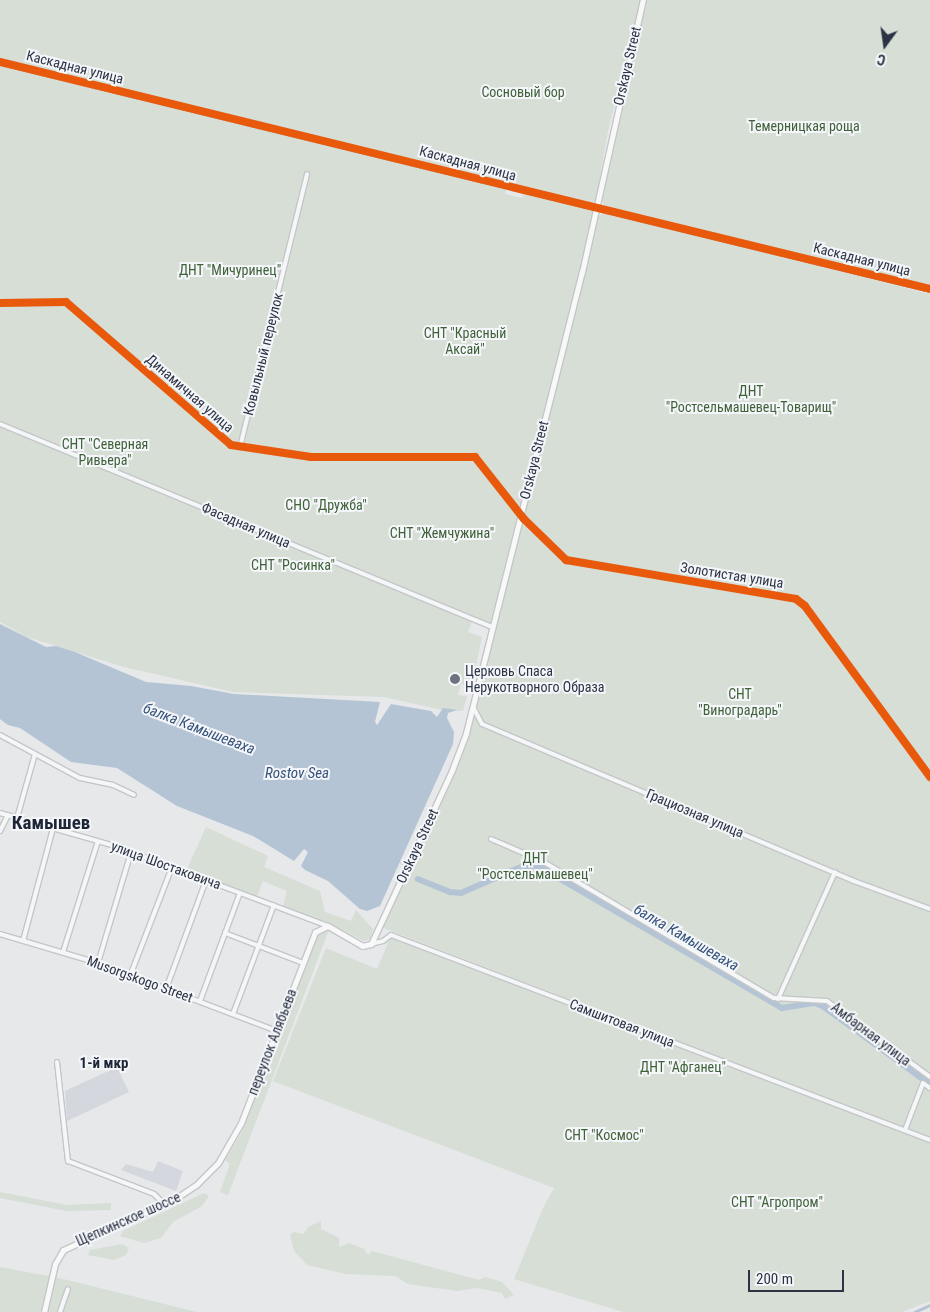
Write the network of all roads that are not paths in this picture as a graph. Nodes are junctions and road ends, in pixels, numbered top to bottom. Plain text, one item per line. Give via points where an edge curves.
1 (643, 0) edge
2 (0, 62) edge
3 (307, 174) dead end
4 (596, 208) junction
5 (930, 290) edge
6 (0, 303) edge
7 (0, 424) edge
8 (240, 447) junction
9 (474, 457) joint
10 (520, 515) junction
11 (492, 627) junction
12 (472, 705) junction
13 (0, 735) edge
14 (35, 754) junction
15 (930, 777) edge
16 (134, 795) dead end
17 (0, 813) edge
18 (8, 816) junction
19 (17, 818) junction
20 (53, 828) junction
21 (0, 831) edge
22 (491, 839) dead end
23 (98, 841) junction
24 (131, 852) junction
25 (172, 867) junction
26 (835, 872) junction
27 (206, 880) junction
28 (240, 893) junction
29 (274, 905) junction
30 (930, 909) edge
31 (328, 926) junction
32 (225, 933) junction
33 (0, 934) edge
34 (23, 941) junction
35 (371, 944) junction
36 (259, 945) junction
37 (63, 952) junction
38 (98, 963) junction
39 (303, 963) junction
40 (130, 976) junction
41 (166, 988) junction
42 (778, 999) junction
43 (200, 1001) junction
44 (233, 1014) junction
45 (277, 1031) junction
46 (57, 1062) dead end
47 (930, 1077) edge
48 (930, 1088) edge
49 (905, 1130) junction
50 (930, 1140) edge
51 (218, 1163) joint
52 (164, 1204) junction
53 (68, 1289) dead end
54 (44, 1312) edge
55 (60, 1312) edge

1 - 4 main road, Orskaya Street
2 - 4 main road, Каскадная улица
3 - 8 street, Ковыльный переулок
4 - 5 main road, Каскадная улица
4 - 10 main road, Orskaya Street
6 - 8 street, Динамичная улица via 66,302 224,441
7 - 11 street, Фасадная улица
8 - 9 street, Динамичная улица via 311,457
9 - 10 street, Золотистая улица
10 - 11 main road, Orskaya Street
10 - 15 street, Золотистая улица via 559,555 573,562 796,599 805,606
11 - 12 main road, Orskaya Street
12 - 26 street, Грациозная улица via 482,724
12 - 35 main road, Orskaya Street via 461,749
13 - 14 street
14 - 16 street via 80,778 113,785
14 - 19 street
17 - 18 street, улица Шостаковича
18 - 19 street, улица Шостаковича
18 - 21 street
19 - 20 street, улица Шостаковича
20 - 23 street, улица Шостаковича
20 - 34 street
22 - 42 street, Амбарная улица via 542,861 740,980
23 - 24 street, улица Шостаковича
23 - 37 street
24 - 25 street, улица Шостаковича
24 - 38 street
25 - 27 street, улица Шостаковича
25 - 40 street
26 - 30 street, Грациозная улица
26 - 42 street
27 - 28 street, улица Шостаковича
27 - 41 street
28 - 29 street, улица Шостаковича
28 - 32 street
29 - 31 street, улица Шостаковича
29 - 36 street
31 - 35 main road via 358,945 365,947
31 - 39 main road, переулок Алябьева via 315,932
32 - 36 street
32 - 43 street
33 - 34 street, Musorgskogo Street
34 - 37 street, Musorgskogo Street
35 - 49 street, Самшитовая улица via 390,935
36 - 39 street
36 - 44 street
37 - 38 street, Musorgskogo Street
38 - 40 street, Musorgskogo Street
39 - 45 main road, переулок Алябьева
40 - 41 street, Musorgskogo Street
41 - 43 street, Musorgskogo Street
42 - 47 street, Амбарная улица via 827,1001
43 - 44 street, Musorgskogo Street
44 - 45 street, Musorgskogo Street
45 - 51 main road, переулок Алябьева via 241,1123
46 - 52 street via 68,1161 154,1194
48 - 49 street via 922,1083
49 - 50 street, Самшитовая улица
51 - 52 main road, Щепкинское шоссе via 196,1185
52 - 54 main road, Щепкинское шоссе via 63,1250 55,1264
53 - 55 street

